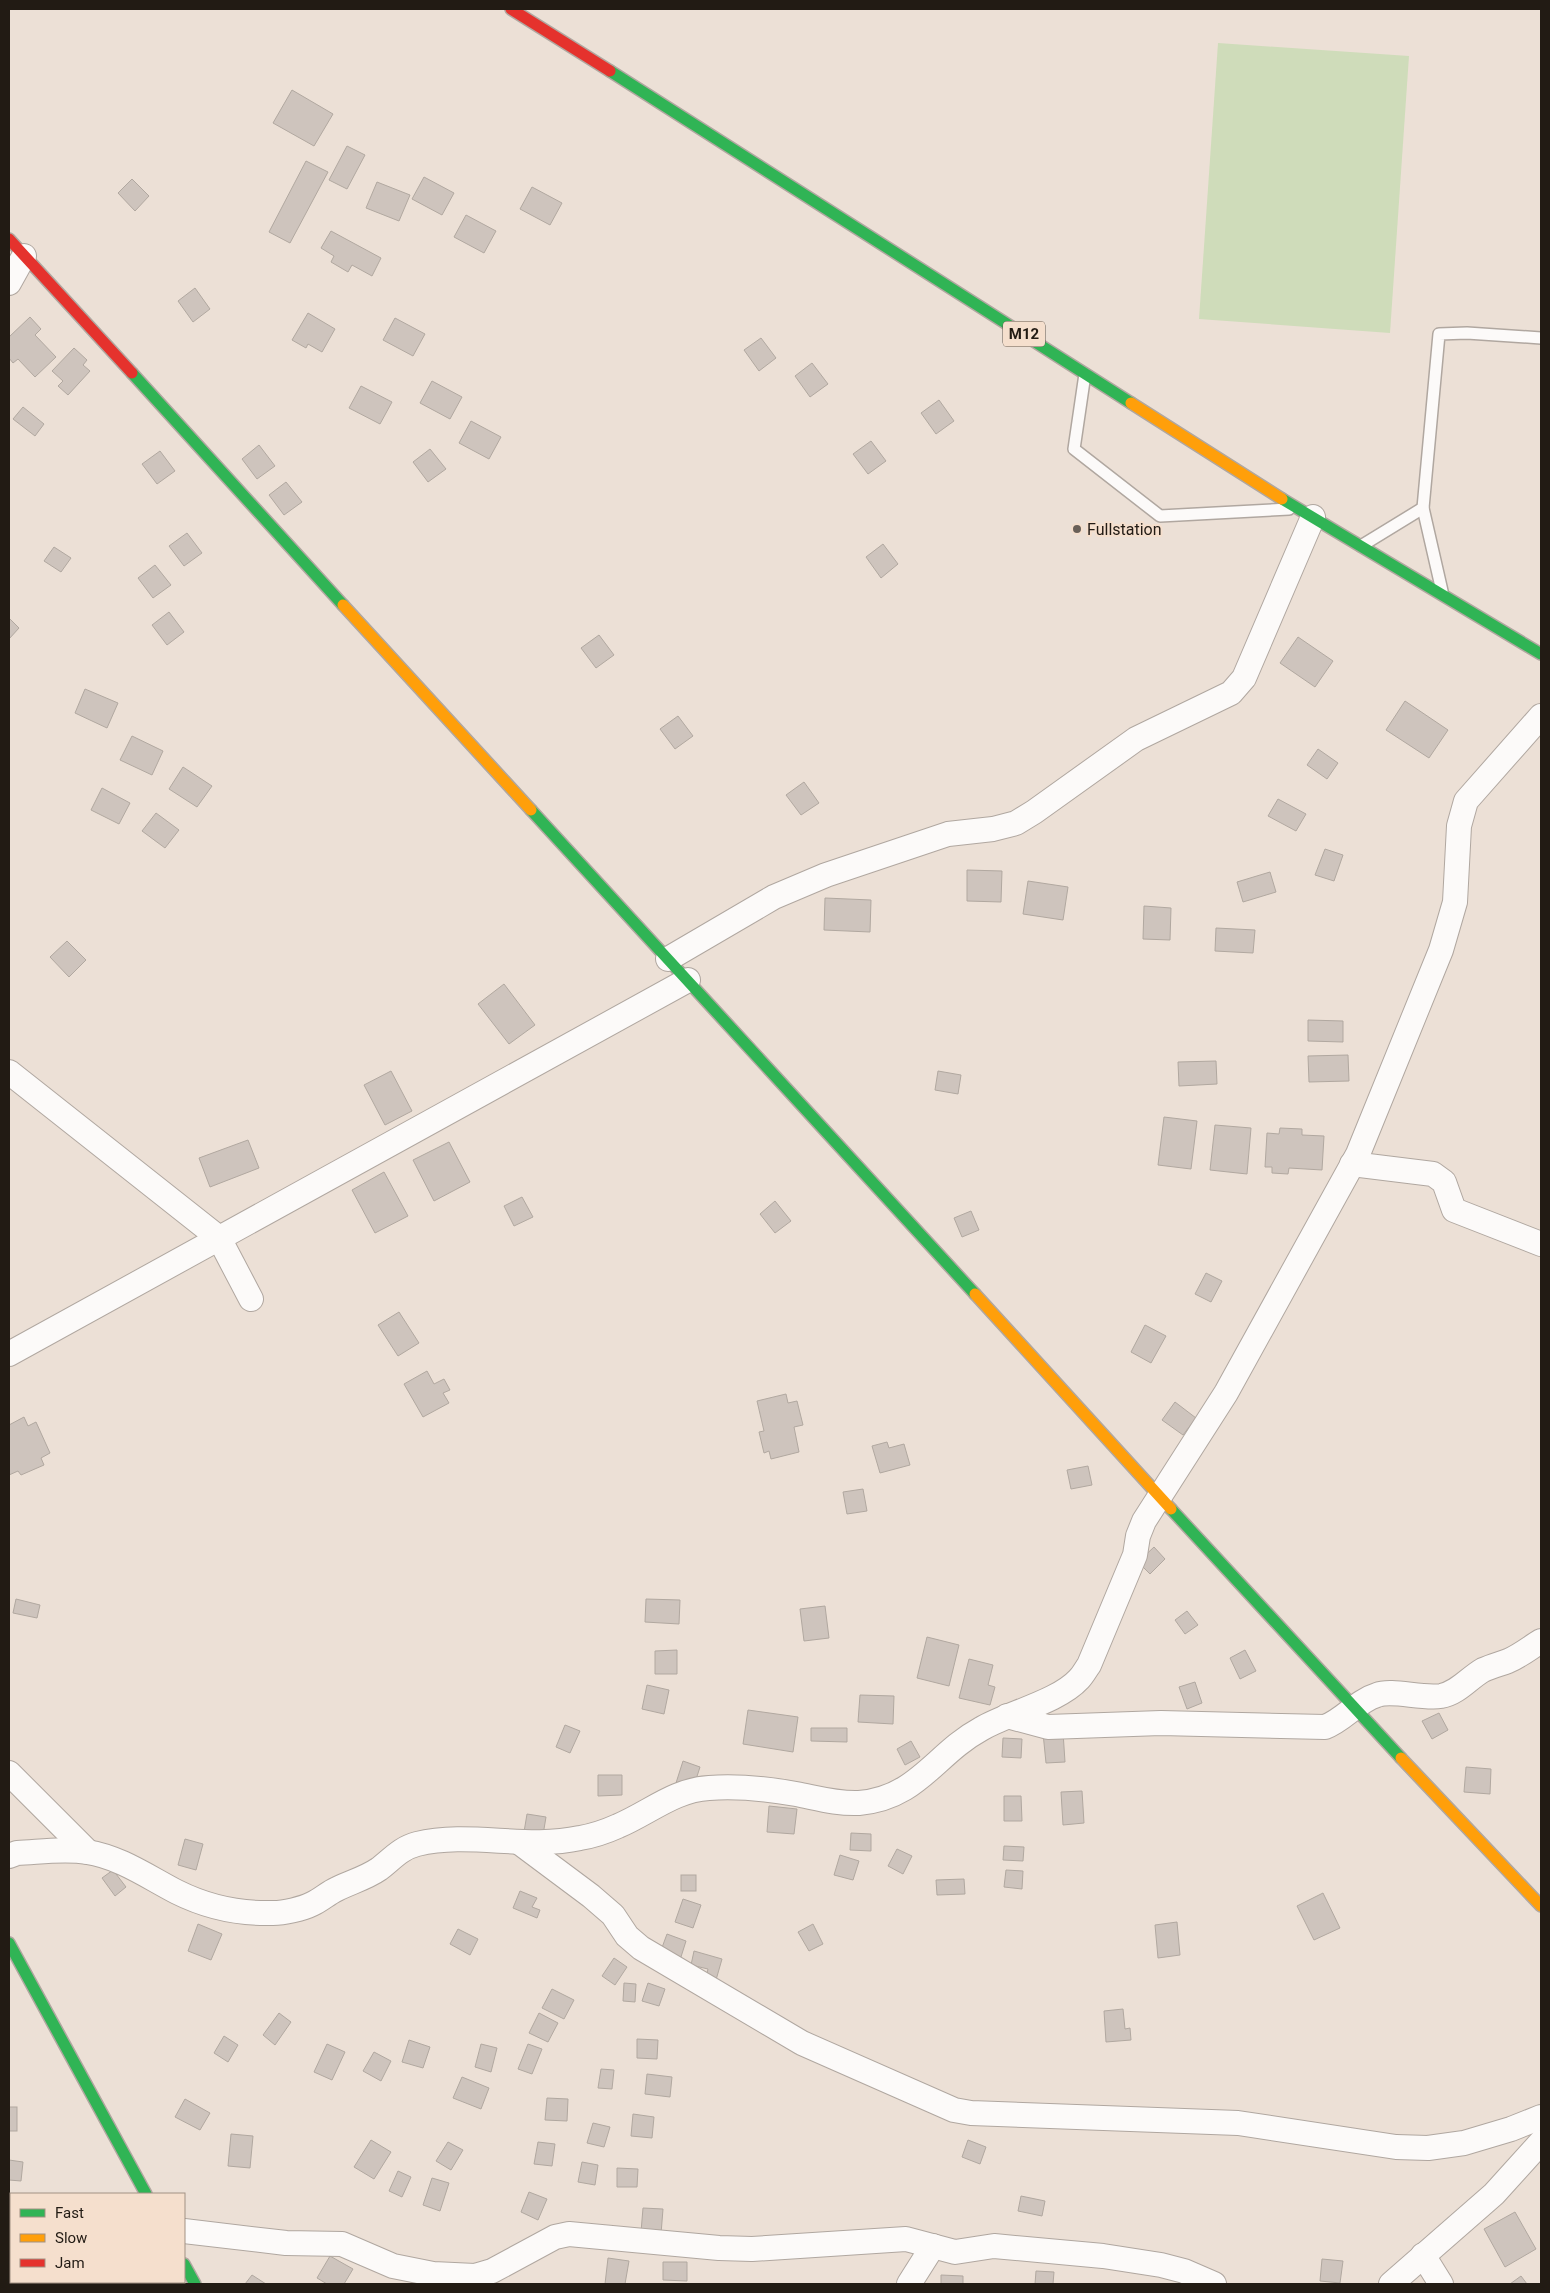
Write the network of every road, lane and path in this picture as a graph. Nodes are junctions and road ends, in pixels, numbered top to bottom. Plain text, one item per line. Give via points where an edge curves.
1 (511, 9) edge
2 (16, 247) edge
3 (9, 283) edge
4 (1541, 338) edge
5 (1085, 373) junction
6 (1423, 508) junction
7 (1306, 513) junction
8 (1361, 546) junction
9 (1443, 595) junction
10 (1541, 654) edge
11 (1541, 716) edge
12 (668, 959) junction
13 (688, 980) junction
14 (9, 1072) edge
15 (1352, 1164) junction
16 (219, 1238) junction
17 (1541, 1244) edge
18 (251, 1299) dead end
19 (9, 1354) edge
20 (1159, 1496) junction
21 (1541, 1641) edge
22 (1354, 1707) junction
23 (1007, 1716) junction
24 (9, 1773) edge
25 (520, 1842) junction
26 (88, 1852) junction
27 (9, 1856) edge
28 (1541, 1906) edge
29 (9, 1943) edge
30 (1541, 2117) edge
31 (1541, 2142) edge
32 (145, 2193) edge
33 (185, 2231) edge
34 (933, 2246) junction
35 (1423, 2255) junction
36 (185, 2266) edge
37 (195, 2284) edge
38 (909, 2284) edge
39 (1214, 2284) edge
40 (1391, 2284) edge
41 (1441, 2284) edge

1 - 5 main road, M12
2 - 3 street
2 - 12 main road
4 - 6 lane via 1439,334
5 - 7 main road, M12
5 - 7 lane via 1074,449 1160,516
6 - 8 lane
6 - 9 lane
7 - 8 main road, M12
7 - 12 street via 1244,678 1231,693 1136,739 1016,823 948,834 826,875 774,897
8 - 9 main road, M12
9 - 10 main road, M12
11 - 15 street via 1466,801 1459,826 1455,902 1442,950
12 - 13 main road
13 - 16 street
13 - 20 main road
14 - 16 street
15 - 17 street via 1433,1174 1444,1182 1454,1210
15 - 20 street via 1226,1393
16 - 18 street
16 - 19 street
20 - 22 main road
20 - 23 street via 1144,1521 1135,1555 1089,1665 1079,1679 1063,1692
21 - 22 street via 1509,1661 1491,1666 1444,1696 1424,1698 1383,1693
22 - 23 street via 1334,1724 1325,1727 1161,1723 1048,1727
22 - 28 main road
23 - 25 street via 956,1746 907,1788 882,1799 859,1803 830,1802 739,1787 706,1788 677,1795 619,1826 581,1838 546,1843
24 - 26 street
25 - 26 street via 443,1840 416,1844 397,1852 363,1879 333,1891 312,1905 276,1914 234,1912 198,1901 140,1871
25 - 30 street via 613,1915 627,1936 641,1948 802,2043 954,2110 1238,2123 1396,2147 1428,2148 1464,2143
26 - 27 street via 74,1850
29 - 32 main road
31 - 35 street via 1494,2194
33 - 34 street via 286,2244 342,2244 393,2266 433,2274 475,2276 492,2271 555,2237 569,2234 719,2248 906,2239
34 - 38 street
34 - 39 street via 955,2252 994,2246 1103,2256 1161,2265
35 - 40 street
35 - 41 street
36 - 37 main road

